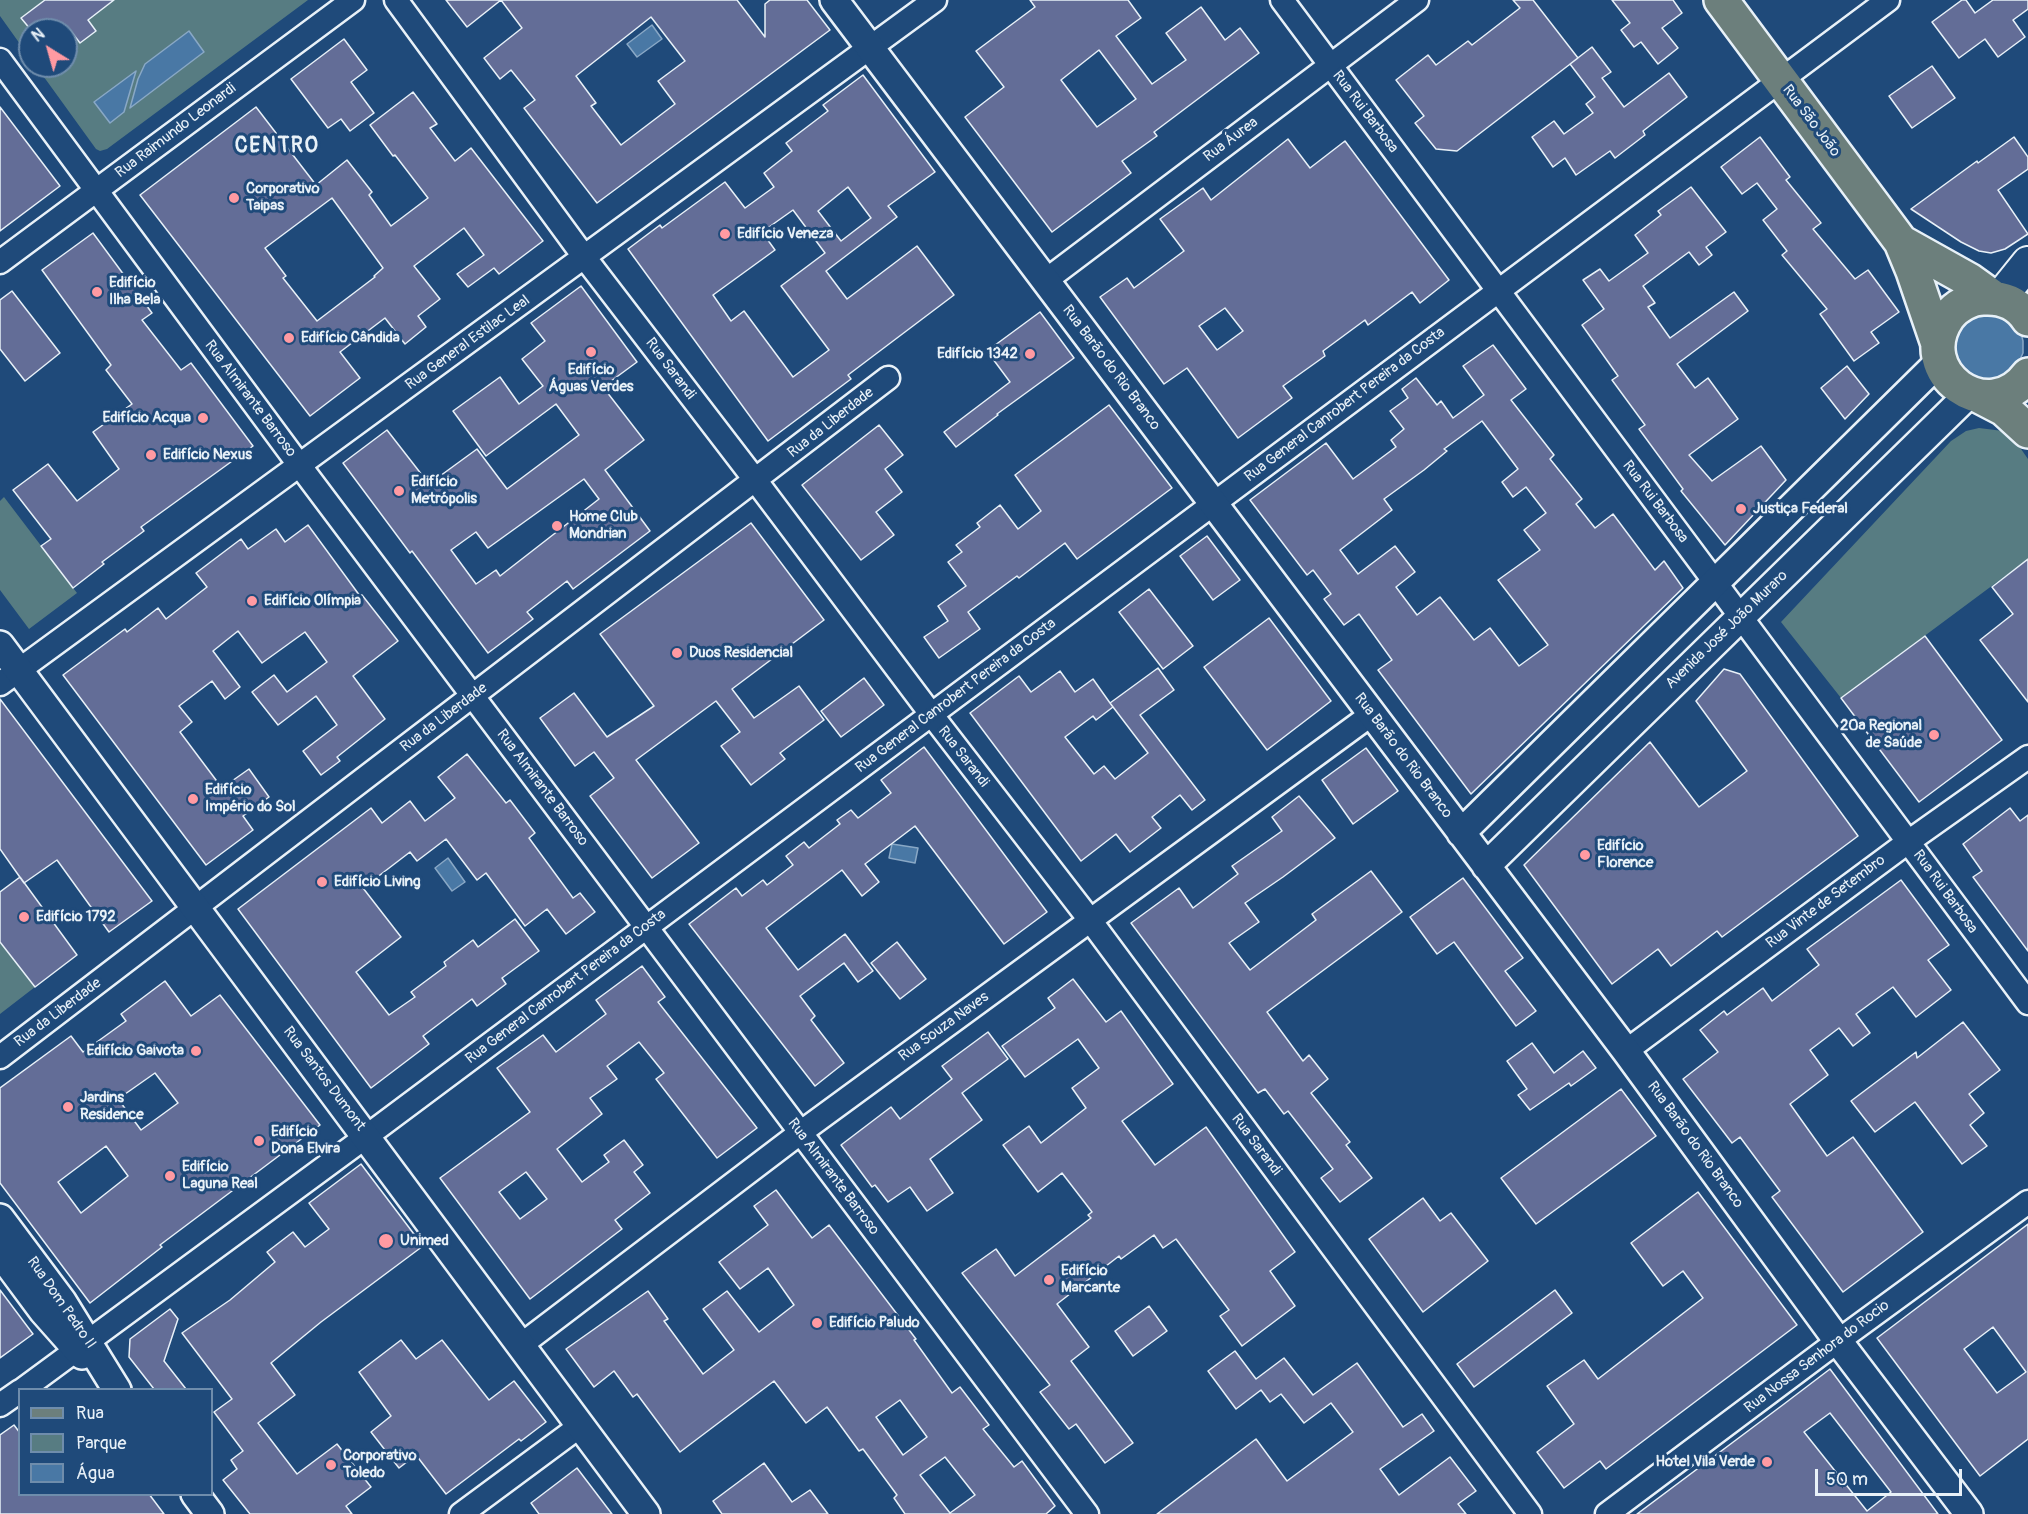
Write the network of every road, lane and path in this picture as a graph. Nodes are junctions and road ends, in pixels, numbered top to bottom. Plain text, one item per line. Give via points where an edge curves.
1 (353, 0) edge
2 (396, 0) edge
3 (834, 0) edge
4 (935, 0) edge
5 (1282, 0) edge
6 (1417, 0) edge
7 (1721, 0) edge
8 (1888, 0) edge
9 (870, 48) junction
10 (0, 60) edge
11 (1331, 65) junction
12 (1781, 80) junction
13 (96, 191) junction
14 (1901, 242) junction
15 (585, 258) junction
16 (0, 262) edge
17 (2028, 263) edge
18 (1045, 281) junction
19 (1498, 292) junction
20 (1997, 298) junction
21 (2028, 319) edge
22 (1939, 353) junction
23 (2028, 375) edge
24 (888, 378) dead end
25 (1974, 395) junction
26 (2028, 430) edge
27 (300, 466) junction
28 (756, 481) junction
29 (1213, 503) junction
30 (1716, 583) junction
31 (1741, 617) junction
32 (0, 645) edge
33 (10, 677) edge
34 (472, 696) junction
35 (931, 714) junction
36 (1372, 714) junction
37 (1572, 724) junction
38 (2028, 757) edge
39 (1524, 830) junction
40 (1461, 833) junction
41 (1908, 842) junction
42 (1486, 866) junction
43 (195, 908) junction
44 (1090, 920) junction
45 (646, 927) junction
46 (2028, 1003) edge
47 (1626, 1051) junction
48 (0, 1057) edge
49 (800, 1133) junction
50 (367, 1136) junction
51 (2028, 1202) edge
52 (0, 1218) edge
53 (0, 1253) edge
54 (1838, 1341) junction
55 (521, 1345) junction
56 (83, 1346) junction
57 (24, 1388) edge
58 (115, 1388) edge
59 (18, 1392) edge
60 (0, 1405) edge
61 (580, 1426) junction
62 (196, 1496) edge
63 (210, 1514) edge
64 (461, 1514) edge
65 (646, 1514) edge
66 (1087, 1514) edge
67 (1530, 1514) edge
68 (1607, 1514) edge
69 (1969, 1514) edge

1 - 13 street, Rua Raimundo Leonardi
2 - 15 street, Rua Sarandi
3 - 9 street, Rua Barão do Rio Branco
4 - 9 street, Rua General Estilac Leal
5 - 11 street, Rua Rui Barbosa
6 - 11 street, Rua Áurea
7 - 12 main road, Rua São João
8 - 12 street, Rua General Canrobert Pereira da Costa
9 - 15 street, Rua General Estilac Leal
9 - 18 street, Rua Barão do Rio Branco
10 - 13 street, Rua Almirante Barroso
11 - 18 street, Rua Áurea
11 - 19 street, Rua Rui Barbosa
12 - 14 main road, Rua São João
12 - 19 street, Rua General Canrobert Pereira da Costa
13 - 16 street, Rua Raimundo Leonardi
13 - 27 street, Rua Almirante Barroso
14 - 20 main road, Rua São João
14 - 22 main road, Rua São João
15 - 27 street, Rua General Estilac Leal
15 - 28 street, Rua Sarandi
17 - 20 main road
18 - 29 street, Rua Barão do Rio Branco
19 - 29 street, Rua General Canrobert Pereira da Costa
19 - 30 street, Rua Rui Barbosa
20 - 21 main road, Rua São João via 2018,308
20 - 22 main road via 1978,298 1950,314 1941,328
22 - 25 main road, Rua São João via 1947,377
22 - 30 street
23 - 25 main road via 2010,391 1995,396
24 - 28 street, Rua da Liberdade
25 - 26 main road via 2004,409
25 - 31 street, Avenida José João Muraro
27 - 33 street, Rua General Estilac Leal
27 - 34 street, Rua Almirante Barroso
28 - 34 street, Rua da Liberdade
28 - 35 street, Rua Sarandi
29 - 35 street, Rua General Canrobert Pereira da Costa
29 - 36 street, Rua Barão do Rio Branco
30 - 31 street, Rua Rui Barbosa
30 - 37 street
31 - 39 street, Avenida José João Muraro
31 - 41 street, Rua Rui Barbosa
32 - 33 street, Rua Santos Dumont
33 - 43 street, Rua Santos Dumont
34 - 43 street, Rua da Liberdade
34 - 45 street, Rua Almirante Barroso
35 - 44 street, Rua Sarandi
35 - 45 street, Rua General Canrobert Pereira da Costa
36 - 40 street, Rua Barão do Rio Branco
36 - 44 street, Rua Souza Naves
37 - 39 street via 1546,766 1505,807 1506,821
37 - 40 street
38 - 41 street, Rua Vinte de Setembro
39 - 42 street, Avenida José João Muraro
40 - 42 street, Rua Barão do Rio Branco
41 - 46 street, Rua Rui Barbosa
41 - 47 street, Rua Vinte de Setembro
42 - 47 street, Rua Barão do Rio Branco
43 - 48 street, Rua da Liberdade
43 - 50 street, Rua Santos Dumont
44 - 49 street, Rua Souza Naves
44 - 67 street, Rua Sarandi
45 - 49 street, Rua Almirante Barroso
45 - 50 street, Rua General Canrobert Pereira da Costa
47 - 54 street, Rua Barão do Rio Branco
49 - 55 street, Rua Souza Naves
49 - 66 street, Rua Almirante Barroso
50 - 55 street, Rua Santos Dumont
50 - 56 street, Rua General Canrobert Pereira da Costa
51 - 54 street, Rua Nossa Senhora do Rocio
52 - 56 street, Rua Dom Pedro II via 62,1301
53 - 56 street, Rua Dom Pedro II via 43,1311
54 - 68 street, Rua Nossa Senhora do Rocio
54 - 69 street, Rua Barão do Rio Branco
55 - 61 street, Rua Santos Dumont
56 - 57 street, Rua General Canrobert Pereira da Costa
56 - 58 street, Rua Dom Pedro II
59 - 60 street, Rua General Canrobert Pereira da Costa
61 - 64 street
61 - 65 street, Rua Santos Dumont
62 - 63 street

